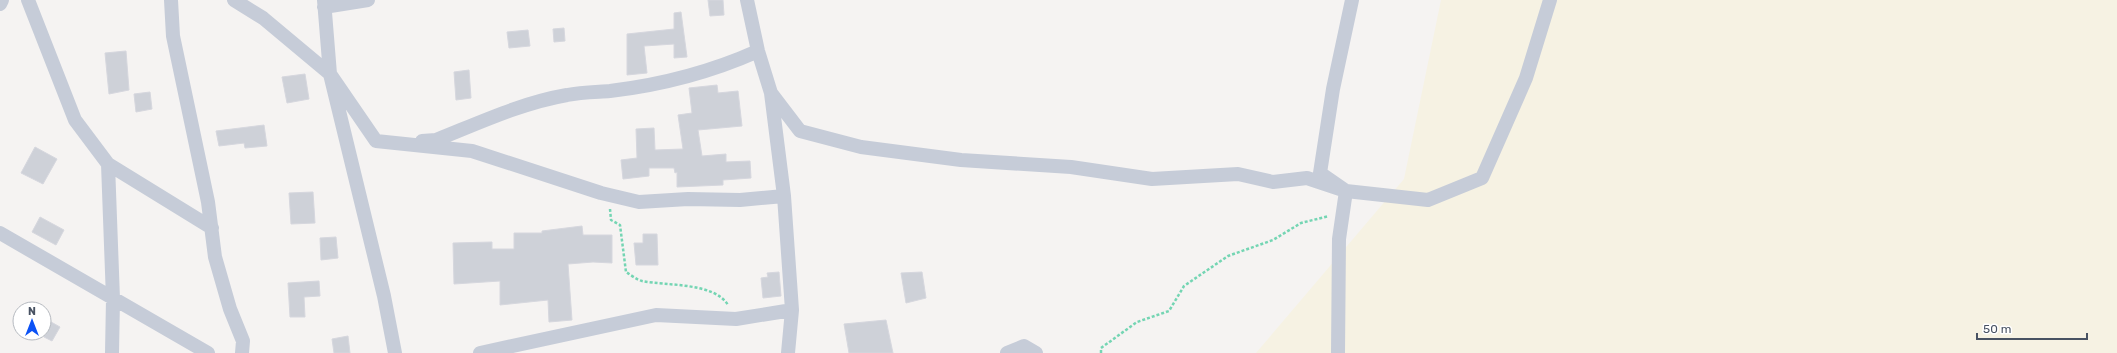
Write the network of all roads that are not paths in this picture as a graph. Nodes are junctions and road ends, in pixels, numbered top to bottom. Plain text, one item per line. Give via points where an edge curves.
1 (2, 0) edge
2 (28, 0) edge
3 (171, 0) edge
4 (234, 0) edge
5 (368, 0) edge
6 (747, 0) edge
7 (1352, 0) edge
8 (1550, 0) edge
9 (0, 4) edge
10 (324, 4) edge
11 (758, 51) junction
12 (330, 74) junction
13 (771, 93) junction
14 (376, 141) junction
15 (108, 164) junction
16 (1346, 191) junction
17 (784, 196) junction
18 (212, 228) junction
19 (0, 233) edge
20 (113, 299) junction
21 (792, 310) junction
22 (112, 353) edge
23 (208, 353) edge
24 (242, 353) edge
25 (395, 353) edge
26 (480, 353) edge
27 (788, 353) edge
28 (1007, 353) edge
29 (1036, 353) edge
30 (1338, 353) edge

1 - 9 street
2 - 15 street via 75,120
3 - 18 street via 173,36
4 - 12 street via 263,18
5 - 10 street
6 - 11 street
7 - 16 street via 1333,89 1320,173
8 - 16 street via 1526,78 1482,178 1428,200
10 - 12 street
11 - 13 street
11 - 14 street via 730,64 689,77 611,91 568,95 526,104 436,140
12 - 14 street
12 - 25 street via 384,296
13 - 16 street via 800,131 861,147 961,160 1071,167 1152,179 1238,174 1273,182 1307,178
13 - 17 street
14 - 17 street via 472,151 601,193 639,202 688,199 740,200
15 - 18 street
15 - 20 street
16 - 30 street via 1339,239
17 - 21 street
18 - 24 street via 215,257 230,309 243,341
19 - 20 street
20 - 22 street
20 - 23 street
21 - 26 street via 736,319 656,315
21 - 27 street
28 - 29 street via 1024,346

